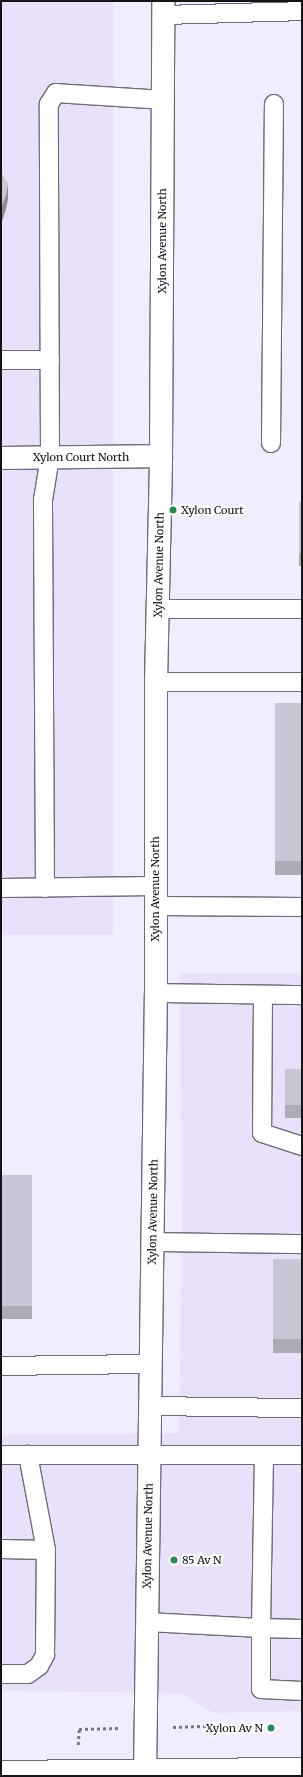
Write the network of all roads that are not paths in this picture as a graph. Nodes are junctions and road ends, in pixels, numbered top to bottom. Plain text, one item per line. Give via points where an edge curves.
1 (257, 7) edge
2 (163, 8) edge
3 (302, 11) edge
4 (163, 100) junction
5 (274, 104) dead end
6 (1, 360) edge
7 (50, 360) junction
8 (271, 443) dead end
9 (160, 456) junction
10 (50, 457) junction
11 (1, 458) edge
12 (158, 609) junction
13 (302, 609) edge
14 (156, 682) junction
15 (302, 682) edge
16 (1, 888) edge
17 (45, 888) junction
18 (155, 896) junction
19 (302, 906) edge
20 (156, 993) junction
21 (263, 994) junction
22 (302, 995) edge
23 (302, 1146) edge
24 (152, 1242) junction
25 (302, 1244) edge
26 (151, 1364) junction
27 (1, 1366) edge
28 (150, 1406) junction
29 (302, 1408) edge
30 (1, 1455) edge
31 (28, 1455) junction
32 (150, 1455) junction
33 (264, 1455) junction
34 (302, 1455) edge
35 (1, 1549) edge
36 (46, 1550) junction
37 (147, 1622) junction
38 (261, 1628) junction
39 (302, 1629) edge
40 (1, 1674) edge
41 (302, 1691) edge
42 (302, 1769) edge
43 (1, 1772) edge
44 (145, 1773) edge

1 - 2 lane
1 - 3 lane
2 - 4 street, Xylon Avenue North
4 - 7 lane via 56,93 49,104
4 - 9 street, Xylon Avenue North
5 - 8 lane
6 - 7 lane
7 - 10 lane
9 - 10 street, Xylon Court North
9 - 12 street, Xylon Avenue North
10 - 11 street, Xylon Court North
10 - 17 lane via 43,500
12 - 13 lane
12 - 14 street, Xylon Avenue North
14 - 15 lane
14 - 18 street, Xylon Avenue North
16 - 17 lane
17 - 18 lane
18 - 19 lane
18 - 20 street, Xylon Avenue North
20 - 21 lane
20 - 24 street, Xylon Avenue North
21 - 22 lane
21 - 23 lane via 262,1134
24 - 25 lane
24 - 26 street, Xylon Avenue North
26 - 27 lane
26 - 28 street, Xylon Avenue North
28 - 29 lane
28 - 32 street, Xylon Avenue North
30 - 31 lane
31 - 32 lane
31 - 36 lane
32 - 33 lane
32 - 37 street, Xylon Avenue North
33 - 34 lane
33 - 38 lane
35 - 36 lane
36 - 40 lane via 45,1655 39,1666 28,1674
37 - 38 lane
37 - 44 street, Xylon Avenue North
38 - 39 lane
38 - 41 lane via 261,1689
42 - 44 street
43 - 44 street

